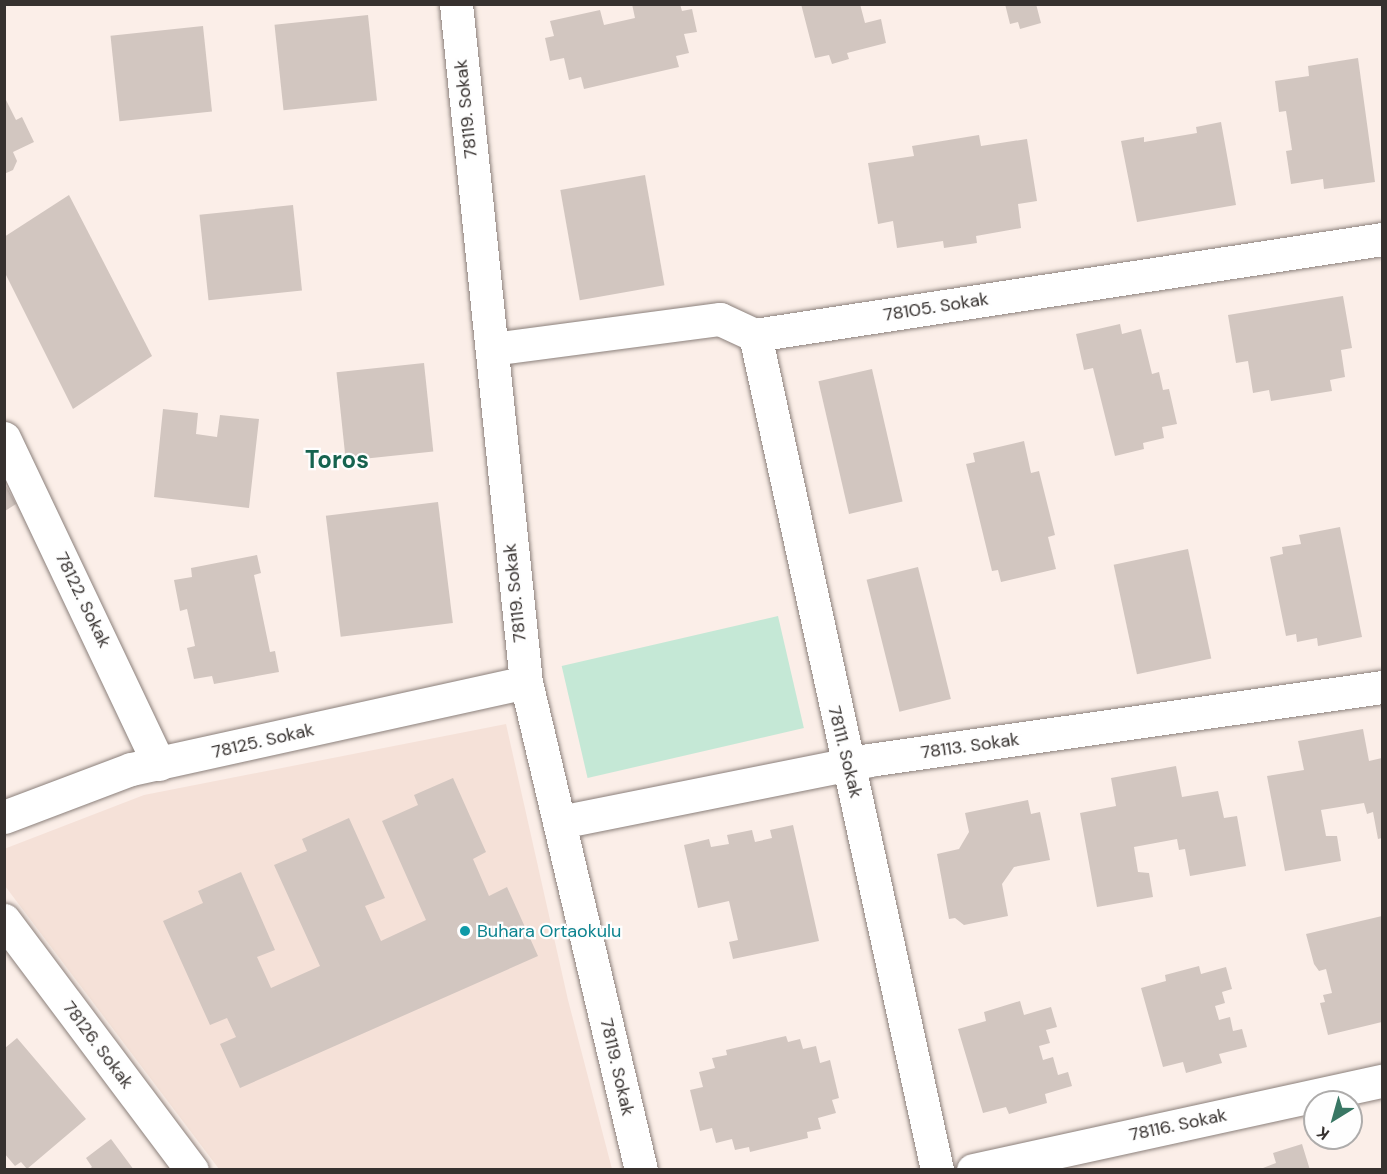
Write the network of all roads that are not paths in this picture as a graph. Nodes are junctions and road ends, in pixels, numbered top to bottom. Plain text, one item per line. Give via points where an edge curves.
1 (456, 4) edge
2 (1383, 239) edge
3 (755, 335) junction
4 (492, 349) junction
5 (4, 438) edge
6 (526, 682) junction
7 (1383, 687) edge
8 (848, 763) junction
9 (159, 764) junction
10 (4, 817) edge
11 (560, 822) junction
12 (4, 920) edge
13 (1383, 1081) edge
14 (192, 1170) edge
15 (641, 1170) edge
16 (937, 1170) edge
17 (973, 1170) edge

1 - 4 street, 78119. Sokak
2 - 3 street, 78105. Sokak
3 - 4 street via 720,319
3 - 8 street, 78111. Sokak
4 - 6 street, 78119. Sokak
5 - 9 street, 78122. Sokak
6 - 9 street, 78125. Sokak
6 - 11 street, 78119. Sokak
7 - 8 street, 78113. Sokak
8 - 11 street, 78113. Sokak
8 - 16 street, 78111. Sokak
9 - 10 street, 78125. Sokak via 131,769
11 - 15 street, 78119. Sokak
12 - 14 street, 78126. Sokak
13 - 17 street, 78116. Sokak

